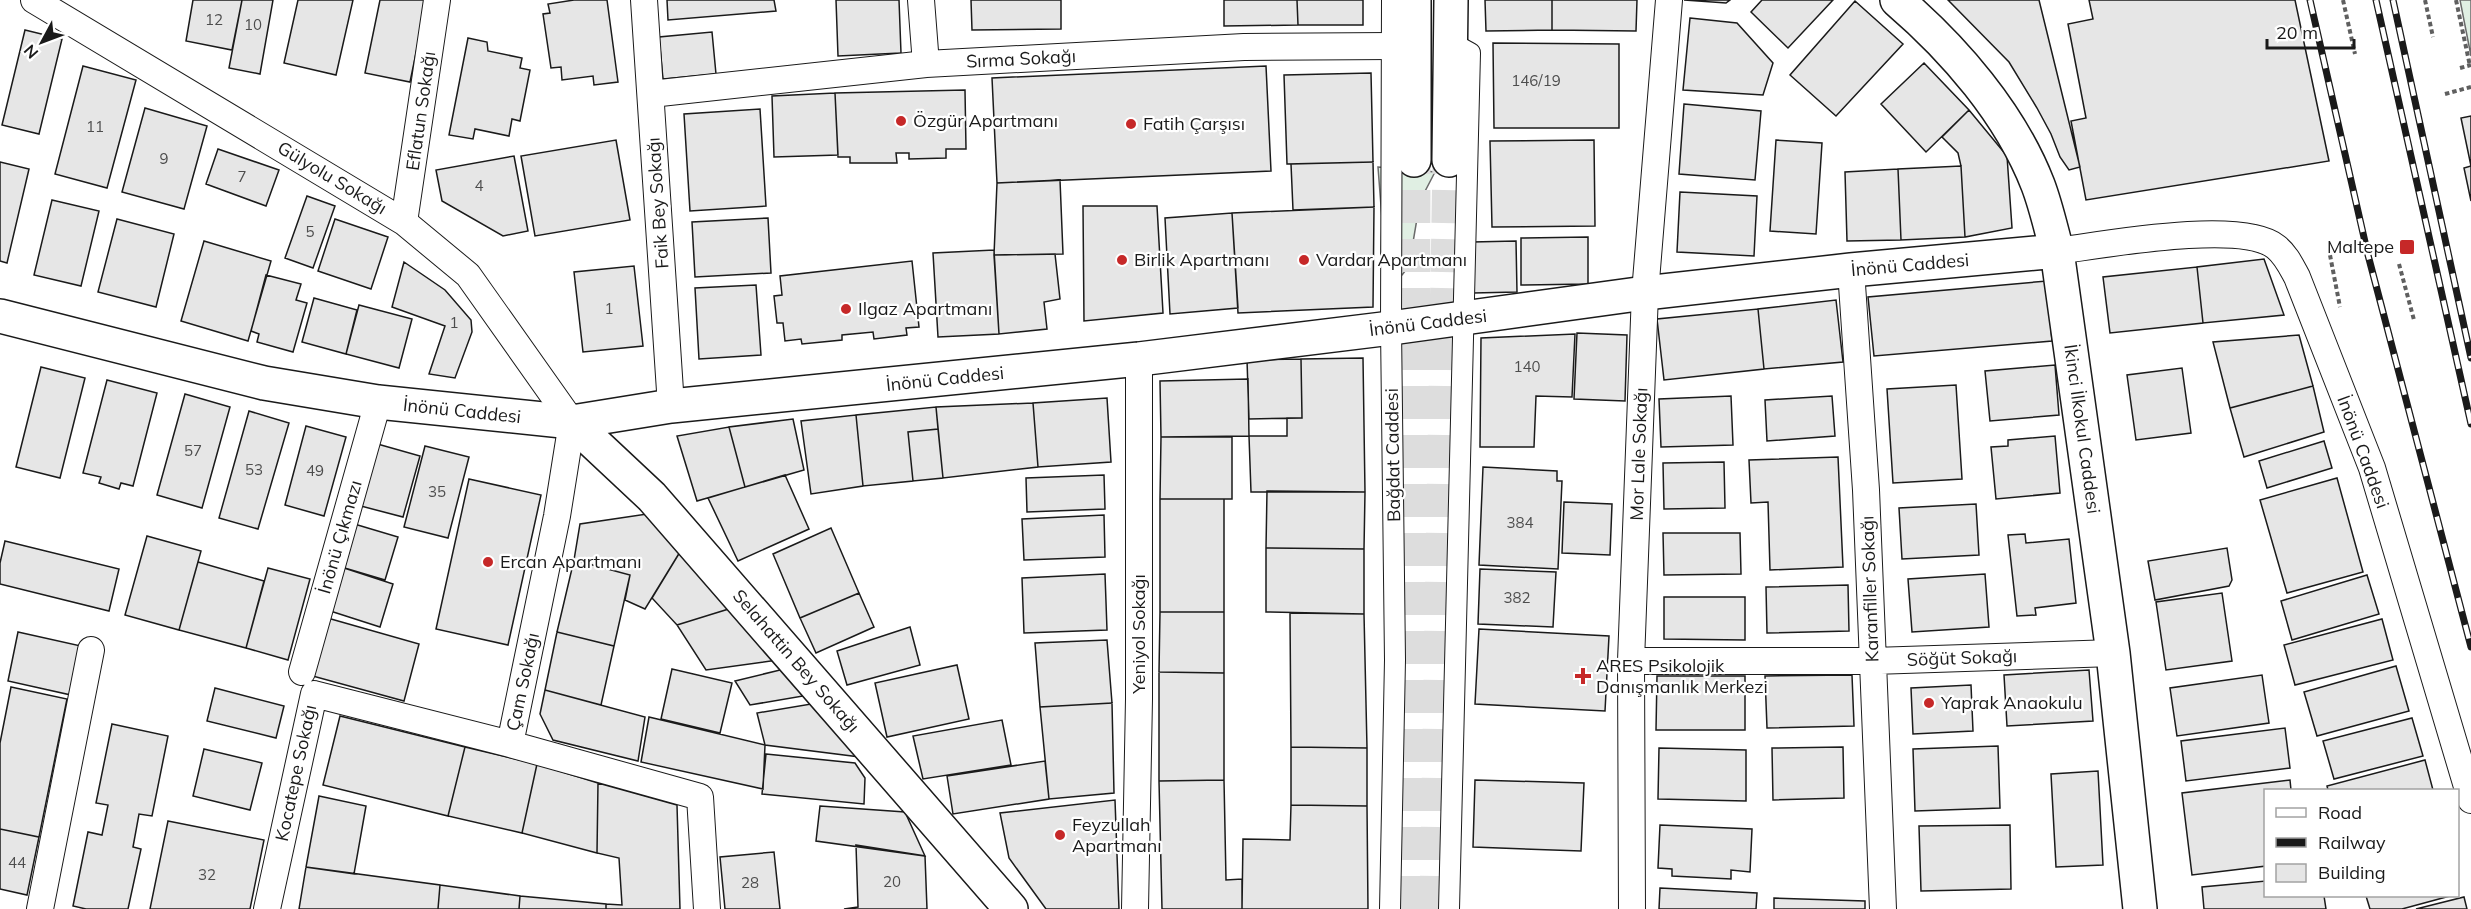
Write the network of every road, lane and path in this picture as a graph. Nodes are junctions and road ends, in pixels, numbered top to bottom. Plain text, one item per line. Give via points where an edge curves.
1 (34, 0) edge
2 (437, 0) edge
3 (644, 0) edge
4 (921, 0) edge
5 (1392, 0) edge
6 (1414, 0) edge
7 (1451, 0) edge
8 (1669, 0) edge
9 (1897, 0) edge
10 (2343, 0) edge
11 (2425, 0) edge
12 (2456, 0) edge
13 (2433, 37) dead end
14 (1450, 42) junction
15 (1392, 46) junction
16 (2355, 54) dead end
17 (926, 64) junction
18 (2470, 66) edge
19 (2460, 68) dead end
20 (2471, 87) edge
21 (651, 94) junction
22 (2445, 94) dead end
23 (1449, 159) tunnel mouth
24 (1414, 160) tunnel mouth
25 (405, 222) junction
26 (2057, 251) junction
27 (2330, 255) dead end
28 (2400, 264) dead end
29 (1851, 270) junction
30 (1645, 293) junction
31 (2341, 309) dead end
32 (0, 316) edge
33 (1464, 319) junction
34 (2414, 320) dead end
35 (1391, 328) junction
36 (1138, 359) junction
37 (378, 402) junction
38 (671, 406) junction
39 (572, 422) junction
40 (91, 650) dead end
41 (2113, 653) junction
42 (1631, 661) junction
43 (1873, 661) junction
44 (302, 672) dead end
45 (510, 744) junction
46 (2471, 800) edge
47 (40, 909) edge
48 (267, 909) edge
49 (707, 909) edge
50 (1011, 909) edge
51 (1135, 909) edge
52 (1390, 909) edge
53 (1449, 909) edge
54 (1632, 909) edge
55 (1883, 909) edge
56 (2140, 909) edge

1 - 25 street, Gülyolu Sokağı
2 - 25 street, Eflatun Sokağı
3 - 21 street, Faik Bey Sokağı
4 - 17 street
5 - 15 street, Bağdat Caddesi
6 - 24 main road
7 - 14 main road
8 - 30 street, Mor Lale Sokağı
9 - 26 main road, İkinci İlkokul Caddesi via 1969,74 2006,123 2038,186
10 - 16 path
11 - 13 path
12 - 18 path
14 - 23 main road
14 - 33 street via 1470,53
15 - 17 street, Sırma Sokağı via 1244,47
15 - 35 street, Bağdat Caddesi
17 - 21 street, Sırma Sokağı
18 - 19 path
20 - 22 path
21 - 38 street, Faik Bey Sokağı
25 - 39 street, Gülyolu Sokağı via 468,275
26 - 29 main road, İnönü Caddesi
26 - 41 main road, İkinci İlkokul Caddesi
26 - 46 street, İnönü Caddesi via 2182,236 2229,235 2262,240 2276,246 2287,259 2372,468
27 - 31 path
28 - 34 path
29 - 30 main road, İnönü Caddesi
29 - 43 street, Karanfiller Sokağı
30 - 33 main road, İnönü Caddesi
30 - 42 street, Mor Lale Sokağı
32 - 37 main road, İnönü Caddesi via 264,383
33 - 35 main road, İnönü Caddesi
33 - 53 street
35 - 36 main road, İnönü Caddesi
35 - 52 street, Bağdat Caddesi via 1395,660
36 - 38 main road, İnönü Caddesi
36 - 51 street, Yeniyol Sokağı
37 - 39 main road, İnönü Caddesi
37 - 44 street, İnönü Çıkmazı
38 - 39 main road, İnönü Caddesi
39 - 45 street, Çam Sokağı via 557,516
39 - 50 main road, Selahattin Bey Sokağı via 652,497
40 - 47 street
41 - 43 street, Söğüt Sokağı
41 - 56 main road, İkinci İlkokul Caddesi
42 - 43 street, Söğüt Sokağı
42 - 54 street, Mor Lale Sokağı
43 - 55 street, Karanfiller Sokağı
45 - 48 street, Kocatepe Sokağı via 314,694
45 - 49 street, Çam Sokağı via 700,797

